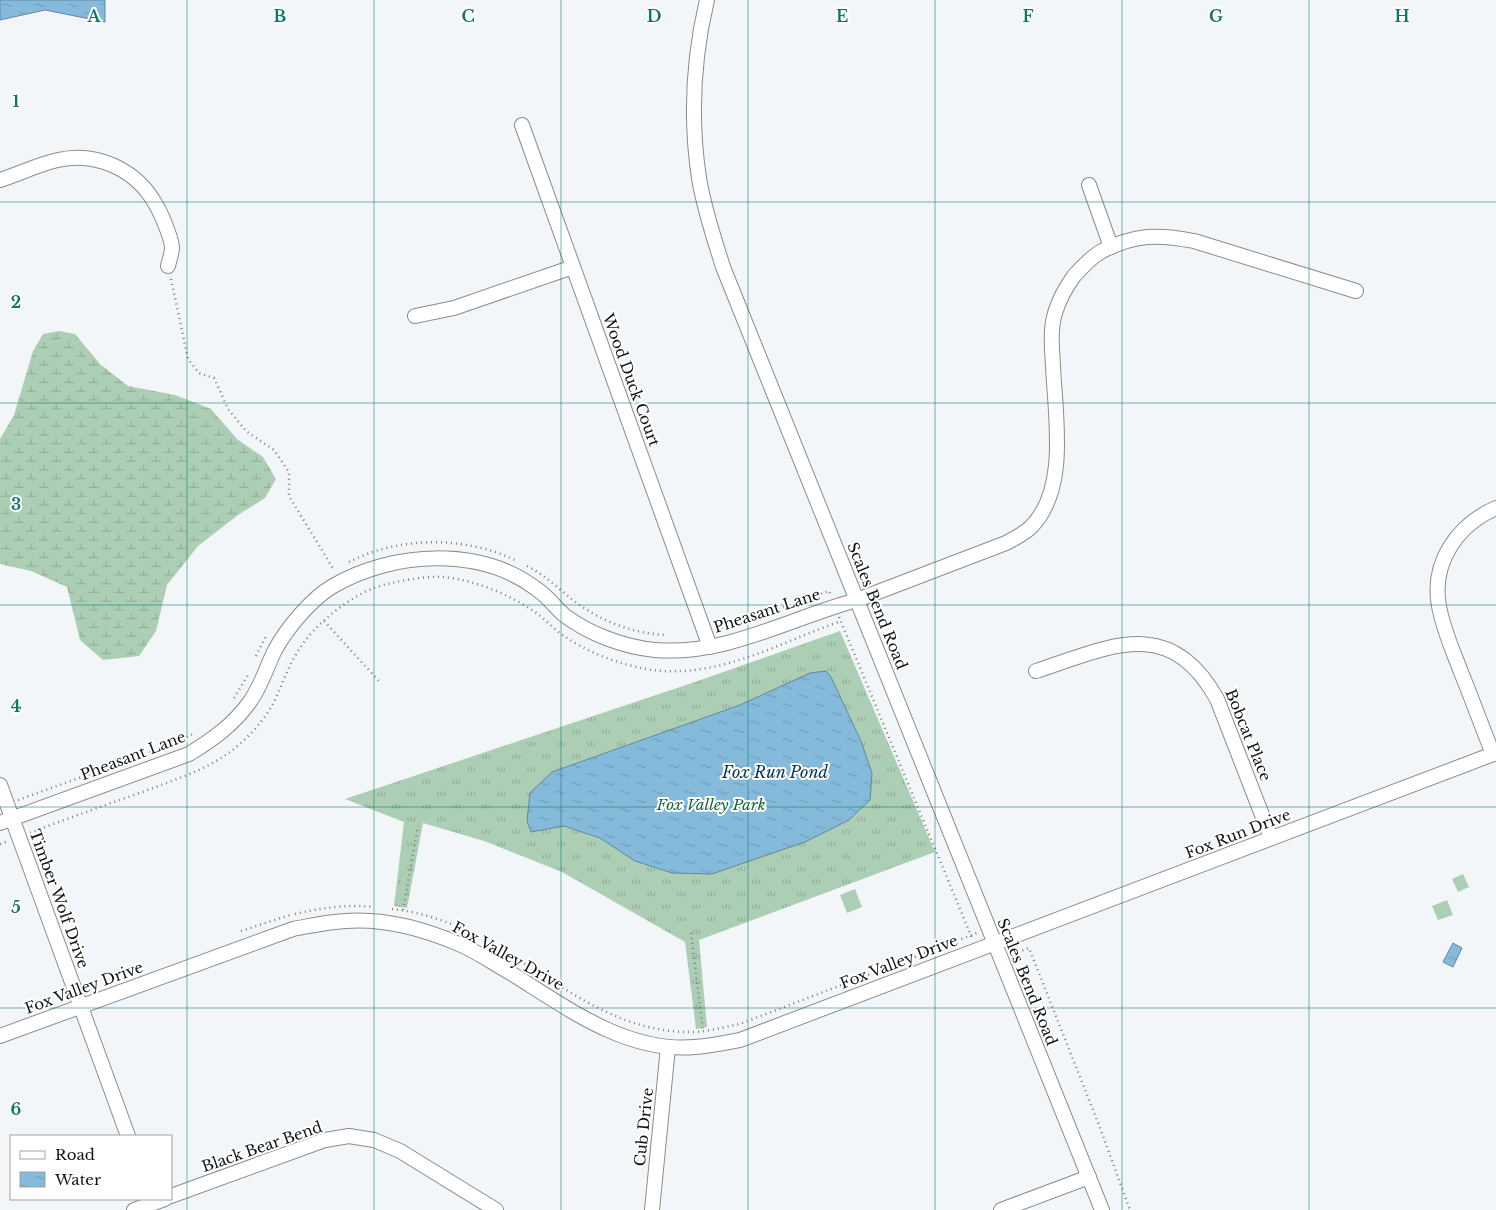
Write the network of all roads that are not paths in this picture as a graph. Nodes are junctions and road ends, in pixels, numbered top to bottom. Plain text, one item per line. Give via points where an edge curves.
1 (707, 0) edge
2 (522, 124) dead end
3 (0, 180) edge
4 (1090, 185) dead end
5 (1111, 247) junction
6 (168, 266) road end
7 (573, 266) junction
8 (1356, 292) dead end
9 (415, 316) dead end
10 (1496, 508) edge
11 (857, 600) junction
12 (710, 647) junction
13 (1036, 671) dead end
14 (1494, 754) edge
15 (0, 785) edge
16 (6, 821) edge
17 (1272, 838) junction
18 (994, 943) junction
19 (81, 1006) junction
20 (0, 1036) edge
21 (668, 1047) junction
22 (128, 1135) edge
23 (1089, 1177) junction
24 (172, 1196) edge
25 (156, 1203) edge
26 (134, 1210) edge
27 (496, 1210) edge
28 (652, 1210) edge
29 (1001, 1210) edge
30 (1102, 1210) edge

1 - 11 street, Scales Bend Road via 696,55 694,137 708,221 723,267
2 - 7 street, Wood Duck Court
3 - 6 street via 58,160 101,160 117,167 148,191 160,212 172,248
4 - 5 street
5 - 8 street, Pheasant Lane via 1136,238 1169,236
5 - 11 street, Pheasant Lane via 1096,254 1068,284 1055,315 1052,355 1056,462 1054,484 1041,515 1026,531 1006,543
7 - 9 street via 454,308
7 - 12 street, Wood Duck Court
10 - 14 street via 1469,524 1450,547 1437,590 1447,634
11 - 12 street, Pheasant Lane via 738,641
11 - 18 street, Scales Bend Road
12 - 16 street, Pheasant Lane via 653,650 603,637 564,614 538,590 516,576 492,567 460,559 422,559 390,564 332,587 310,605 276,650 249,703 214,739 189,754
13 - 17 street, Bobcat Place via 1126,644 1159,646 1189,661 1208,681 1217,699
14 - 17 street, Fox Run Drive
15 - 16 street, Timber Wolf Drive via 7,804
16 - 19 street, Timber Wolf Drive via 18,837
17 - 18 street, Fox Run Drive
18 - 21 street, Fox Valley Drive via 740,1040 705,1046
18 - 23 street, Scales Bend Road
19 - 20 street, Fox Valley Drive
19 - 21 street, Fox Valley Drive via 293,929 324,922 366,920 416,929 461,945 590,1022 635,1040
19 - 22 street, Timber Wolf Drive
21 - 28 street, Cub Drive
23 - 29 street
23 - 30 street, Scales Bend Road
24 - 27 street, Black Bear Bend via 326,1140 349,1136 374,1140 400,1151
25 - 26 street

